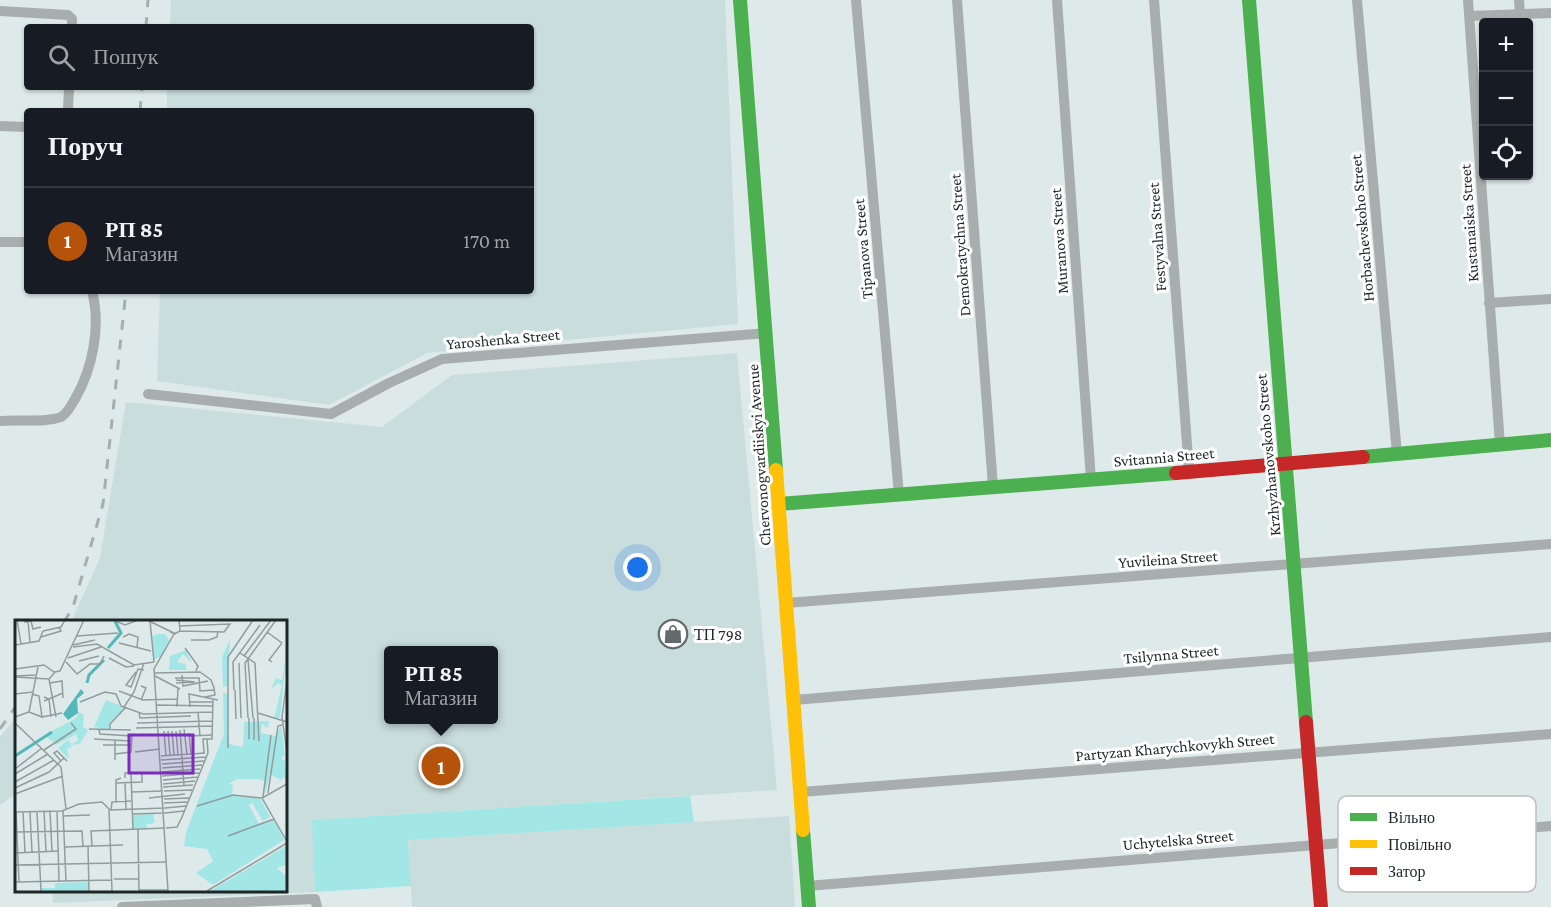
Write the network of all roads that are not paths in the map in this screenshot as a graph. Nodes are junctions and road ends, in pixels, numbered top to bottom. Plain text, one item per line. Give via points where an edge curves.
1 (740, 0) edge
2 (856, 0) edge
3 (957, 0) edge
4 (1057, 0) edge
5 (1154, 0) edge
6 (1249, 0) edge
7 (1357, 0) edge
8 (1468, 0) edge
9 (1519, 0) edge
10 (0, 11) edge
11 (1551, 13) edge
12 (1520, 14) junction
13 (1470, 16) junction
14 (72, 24) edge
15 (69, 90) edge
16 (68, 108) edge
17 (0, 126) edge
18 (24, 127) edge
19 (0, 242) edge
20 (24, 243) edge
21 (93, 294) edge
22 (1551, 299) edge
23 (1489, 303) junction
24 (766, 333) junction
25 (148, 394) dead end
26 (0, 421) edge
27 (1551, 440) edge
28 (1500, 445) junction
29 (1397, 454) junction
30 (1285, 464) junction
31 (1189, 471) junction
32 (1091, 480) junction
33 (993, 487) junction
34 (899, 495) junction
35 (779, 504) junction
36 (1551, 544) edge
37 (1294, 564) junction
38 (786, 603) junction
39 (1551, 638) edge
40 (1300, 658) junction
41 (794, 700) junction
42 (1551, 734) edge
43 (1309, 751) junction
44 (801, 792) junction
45 (1551, 826) edge
46 (1536, 827) edge
47 (1338, 842) edge
48 (1316, 844) junction
49 (807, 886) junction
50 (122, 907) edge
51 (317, 907) edge
52 (809, 907) edge
53 (1321, 907) edge

1 - 24 street, Chervonogvardiiskyi Avenue
2 - 34 street, Tipanova Street
3 - 33 street, Demokratychna Street
4 - 32 street, Muranova Street
5 - 31 street, Festyvalna Street
6 - 30 street, Krzhyzhanovskoho Street
7 - 29 street, Horbachevskoho Street
8 - 13 street, Kustanaiska Street
9 - 12 street
10 - 14 street via 69,15
11 - 12 street
12 - 13 street
13 - 23 street, Kustanaiska Street
15 - 16 street
17 - 18 street
19 - 20 street
21 - 26 street via 96,305 92,360 87,378 67,412 54,418
22 - 23 street
23 - 28 street, Kustanaiska Street
24 - 25 street, Yaroshenka Street via 442,359 331,414
24 - 35 street, Chervonogvardiiskyi Avenue
27 - 28 street, Svitannia Street
28 - 29 street, Svitannia Street
29 - 30 street, Svitannia Street
30 - 31 street, Svitannia Street
30 - 37 street, Krzhyzhanovskoho Street
31 - 32 street, Svitannia Street
32 - 33 street, Svitannia Street
33 - 34 street, Svitannia Street
34 - 35 street, Svitannia Street
35 - 38 street, Chervonogvardiiskyi Avenue
36 - 37 street, Yuvileina Street
37 - 38 street, Yuvileina Street
37 - 40 street, Krzhyzhanovskoho Street
38 - 41 street, Chervonogvardiiskyi Avenue
39 - 40 street, Tsilynna Street
40 - 41 street, Tsilynna Street
40 - 43 street, Krzhyzhanovskoho Street
41 - 44 street, Chervonogvardiiskyi Avenue
42 - 43 street, Partyzan Kharychkovykh Street
43 - 44 street, Partyzan Kharychkovykh Street
43 - 48 street, Krzhyzhanovskoho Street
44 - 49 street, Chervonogvardiiskyi Avenue
45 - 46 street, Uchytelska Street
47 - 48 street, Uchytelska Street
48 - 49 street, Uchytelska Street
48 - 53 street, Krzhyzhanovskoho Street
49 - 52 street, Chervonogvardiiskyi Avenue
50 - 51 street via 315,899

